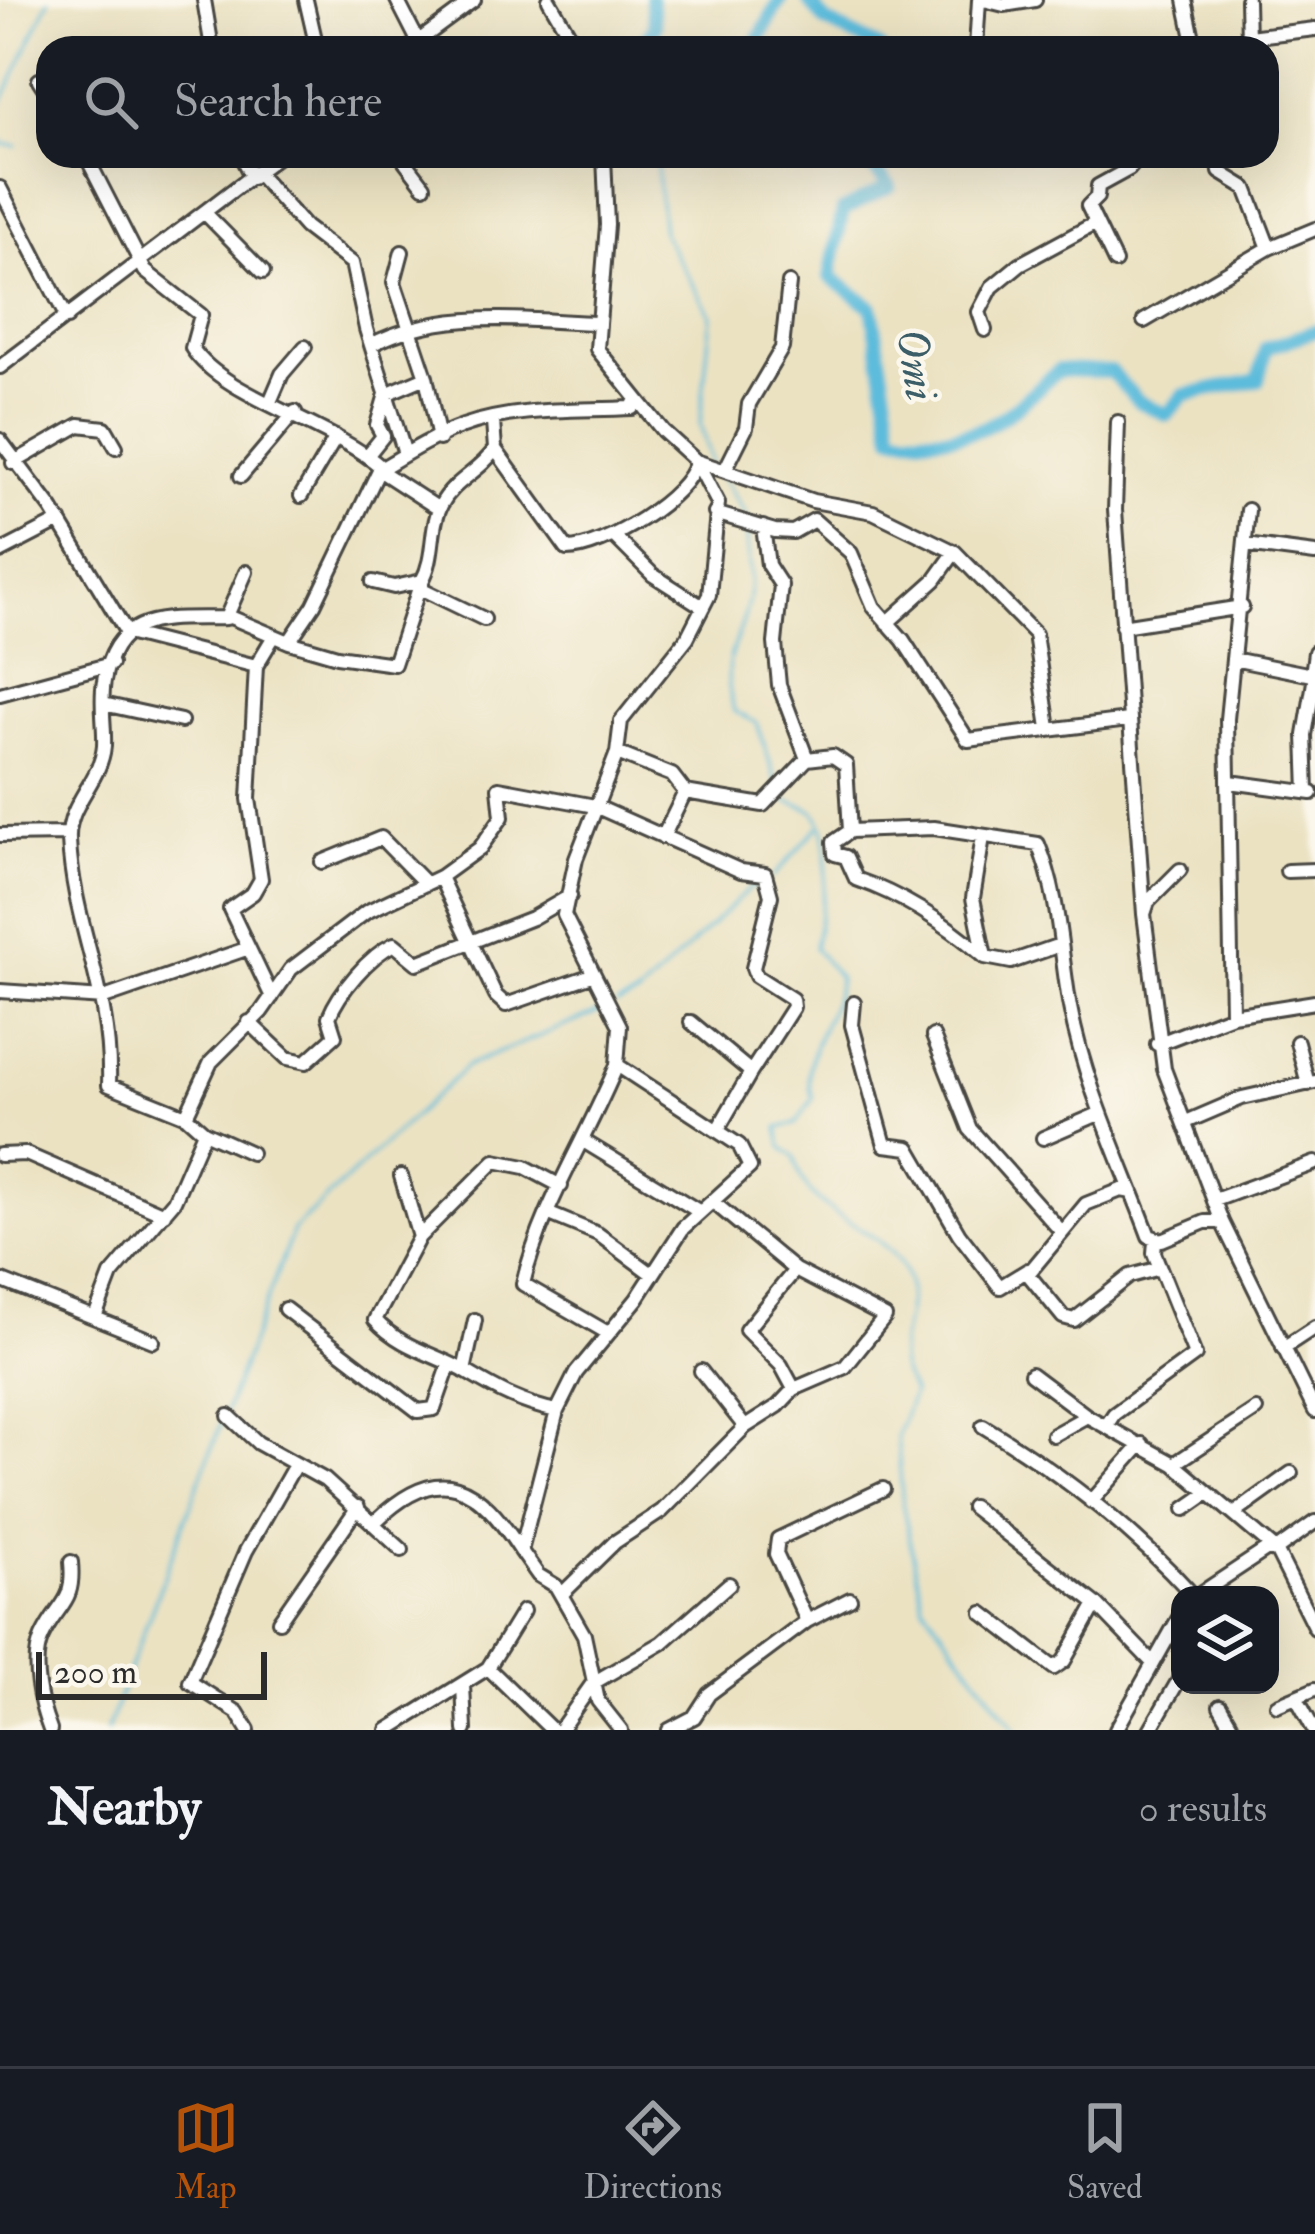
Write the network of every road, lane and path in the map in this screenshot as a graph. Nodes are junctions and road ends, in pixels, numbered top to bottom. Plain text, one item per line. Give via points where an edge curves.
1 (204, 0) edge
2 (306, 0) edge
3 (398, 0) edge
4 (474, 0) edge
5 (549, 0) edge
6 (981, 0) edge
7 (1035, 0) edge
8 (1185, 0) edge
9 (1246, 0) edge
10 (1315, 29) edge
11 (210, 36) edge
12 (314, 36) edge
13 (411, 36) edge
14 (427, 36) edge
15 (571, 36) edge
16 (977, 36) edge
17 (1192, 36) edge
18 (1247, 36) edge
19 (1278, 36) edge
20 (92, 168) edge
21 (250, 168) edge
22 (263, 168) edge
23 (410, 168) edge
24 (605, 168) edge
25 (1120, 168) edge
26 (1220, 168) edge
27 (255, 175) junction
28 (424, 186) dead end
29 (0, 188) edge
30 (206, 214) junction
31 (1096, 223) junction
32 (1313, 233) edge
33 (1269, 248) junction
34 (402, 252) dead end
35 (142, 261) junction
36 (1115, 262) dead end
37 (263, 272) dead end
38 (789, 283) dead end
39 (67, 318) junction
40 (1144, 321) dead end
41 (596, 322) junction
42 (405, 327) junction
43 (985, 330) dead end
44 (371, 345) junction
45 (305, 347) dead end
46 (0, 367) edge
47 (426, 377) junction
48 (386, 394) junction
49 (636, 399) junction
50 (270, 402) junction
51 (295, 412) junction
52 (493, 422) junction
53 (1118, 422) dead end
54 (336, 437) junction
55 (439, 439) junction
56 (0, 440) edge
57 (116, 447) dead end
58 (495, 449) junction
59 (405, 454) junction
60 (367, 456) junction
61 (696, 461) junction
62 (14, 463) junction
63 (380, 469) junction
64 (725, 470) junction
65 (241, 476) dead end
66 (301, 496) dead end
67 (439, 509) junction
68 (1248, 510) dead end
69 (715, 513) junction
70 (60, 520) junction
71 (763, 527) junction
72 (614, 536) junction
73 (1246, 545) junction
74 (0, 552) edge
75 (955, 552) junction
76 (1315, 554) edge
77 (246, 572) dead end
78 (422, 580) junction
79 (373, 582) dead end
80 (703, 607) junction
81 (1242, 607) junction
82 (228, 616) junction
83 (484, 620) dead end
84 (887, 623) junction
85 (1122, 626) junction
86 (128, 633) junction
87 (274, 636) junction
88 (289, 642) junction
89 (1315, 652) edge
90 (1233, 659) junction
91 (111, 664) junction
92 (256, 666) junction
93 (1313, 676) edge
94 (0, 694) edge
95 (103, 704) junction
96 (1128, 720) junction
97 (181, 721) dead end
98 (1049, 728) junction
99 (617, 753) junction
100 (807, 759) junction
101 (1230, 782) junction
102 (685, 792) junction
103 (1311, 793) edge
104 (595, 806) junction
105 (850, 831) junction
106 (68, 834) junction
107 (0, 835) edge
108 (663, 837) junction
109 (982, 837) junction
110 (322, 862) dead end
111 (1180, 870) dead end
112 (1315, 870) edge
113 (1288, 871) dead end
114 (440, 878) junction
115 (425, 884) junction
116 (571, 896) junction
117 (1144, 914) junction
118 (469, 939) junction
119 (1060, 945) junction
120 (246, 949) junction
121 (985, 957) junction
122 (592, 975) junction
123 (0, 991) edge
124 (272, 997) junction
125 (104, 998) junction
126 (1315, 1001) edge
127 (854, 1003) dead end
128 (1232, 1015) junction
129 (249, 1022) junction
130 (691, 1022) dead end
131 (932, 1036) dead end
132 (1297, 1042) dead end
133 (1157, 1044) junction
134 (617, 1065) junction
135 (751, 1072) junction
136 (1311, 1083) edge
137 (1101, 1113) junction
138 (186, 1115) junction
139 (1186, 1122) junction
140 (718, 1129) junction
141 (204, 1132) junction
142 (1043, 1138) dead end
143 (585, 1142) junction
144 (250, 1153) dead end
145 (0, 1155) edge
146 (1315, 1163) edge
147 (401, 1176) dead end
148 (561, 1186) junction
149 (1132, 1192) junction
150 (1215, 1200) junction
151 (712, 1202) junction
152 (700, 1212) junction
153 (547, 1213) junction
154 (164, 1214) junction
155 (1222, 1222) junction
156 (1060, 1231) junction
157 (419, 1237) junction
158 (1155, 1241) junction
159 (1160, 1268) junction
160 (795, 1270) junction
161 (1028, 1270) junction
162 (652, 1274) junction
163 (0, 1280) edge
164 (285, 1309) dead end
165 (95, 1317) junction
166 (476, 1320) dead end
167 (1315, 1327) edge
168 (608, 1333) junction
169 (153, 1341) dead end
170 (1283, 1348) junction
171 (449, 1366) junction
172 (464, 1371) junction
173 (701, 1371) dead end
174 (1031, 1374) dead end
175 (794, 1389) junction
176 (1256, 1410) dead end
177 (557, 1411) junction
178 (1315, 1411) edge
179 (230, 1416) dead end
180 (1087, 1416) junction
181 (983, 1426) dead end
182 (1106, 1426) junction
183 (745, 1427) junction
184 (1053, 1435) dead end
185 (1142, 1444) junction
186 (1174, 1464) junction
187 (296, 1465) junction
188 (1291, 1473) dead end
189 (883, 1489) dead end
190 (1208, 1492) junction
191 (1091, 1502) junction
192 (972, 1507) dead end
193 (358, 1508) junction
194 (1186, 1510) dead end
195 (1234, 1514) junction
196 (376, 1522) junction
197 (1315, 1522) edge
198 (402, 1550) dead end
199 (1276, 1550) junction
200 (521, 1551) junction
201 (71, 1562) dead end
202 (729, 1585) dead end
203 (1186, 1586) edge
204 (1210, 1586) edge
205 (561, 1595) junction
206 (850, 1599) dead end
207 (1096, 1604) junction
208 (1311, 1605) edge
209 (523, 1611) dead end
210 (983, 1613) dead end
211 (279, 1621) dead end
212 (808, 1622) junction
213 (1171, 1628) edge
214 (1315, 1628) edge
215 (1166, 1635) junction
216 (1171, 1638) edge
217 (1152, 1662) junction
218 (488, 1668) junction
219 (593, 1683) junction
220 (463, 1684) junction
221 (1315, 1689) edge
222 (1171, 1694) edge
223 (1296, 1696) junction
224 (1276, 1705) dead end
225 (1220, 1706) dead end
226 (1121, 1729) edge
227 (50, 1730) edge
228 (248, 1730) edge
229 (388, 1730) edge
230 (465, 1730) edge
231 (556, 1730) edge
232 (621, 1730) edge
233 (669, 1730) edge
234 (1150, 1730) edge
235 (1234, 1730) edge
236 (1314, 1730) edge

1 - 11 street
2 - 12 street
3 - 13 street
4 - 14 street
5 - 15 street
6 - 7 street
6 - 16 street
8 - 17 street
9 - 18 street
10 - 19 street
20 - 35 street
21 - 27 street
22 - 27 street
23 - 28 street
24 - 41 street
25 - 31 street via 1088,206
26 - 33 street via 1246,188
27 - 30 street
27 - 44 street via 352,263
29 - 39 street
30 - 35 street
30 - 37 street
31 - 36 street
31 - 43 street via 992,287 979,312
32 - 33 street
33 - 40 street
34 - 42 street via 394,282
35 - 39 street
35 - 50 street via 201,315 192,348 206,366
38 - 64 street via 782,348 749,404
39 - 46 street
41 - 42 street
41 - 49 street via 597,349
42 - 44 street
42 - 47 street
44 - 48 street
45 - 50 street
47 - 48 street
47 - 55 street
48 - 59 street
48 - 60 street via 376,425 383,436
49 - 52 street via 632,408 516,413
49 - 61 street
50 - 51 street
51 - 54 street
51 - 65 street
52 - 55 street
52 - 58 street
53 - 85 street
54 - 60 street
54 - 66 street
55 - 59 street
56 - 62 street
57 - 62 street via 105,428 80,425
58 - 67 street
58 - 72 street via 567,550
59 - 63 street
60 - 63 street
61 - 64 street
61 - 69 street via 713,486
61 - 72 street via 694,474 659,507
62 - 70 street
63 - 67 street
63 - 88 street
64 - 75 street via 873,512
67 - 78 street
68 - 73 street
69 - 71 street
69 - 80 street
70 - 74 street
70 - 86 street
71 - 84 street via 794,532 814,520 851,553
71 - 100 street via 768,565 782,585 779,685
72 - 80 street via 653,575
73 - 76 street
73 - 81 street
75 - 84 street
75 - 98 street via 1035,634
77 - 82 street
78 - 79 street
78 - 83 street via 422,589
78 - 88 street via 394,664
80 - 99 street via 664,670 628,707
81 - 85 street
81 - 90 street
82 - 86 street via 164,618
82 - 87 street
84 - 98 street via 968,740
85 - 96 street
86 - 91 street
86 - 92 street
87 - 88 street
87 - 92 street
89 - 93 street
90 - 93 street
90 - 101 street
91 - 94 street
91 - 95 street
92 - 120 street via 249,799 261,879 230,909
93 - 103 street
95 - 97 street
95 - 106 street via 104,750
96 - 98 street
96 - 117 street
99 - 102 street via 672,776
99 - 104 street
100 - 102 street via 770,803
100 - 105 street via 833,756 845,765
101 - 103 street
101 - 128 street
102 - 108 street
104 - 108 street
104 - 114 street via 499,788 496,828
104 - 116 street
105 - 109 street via 934,828
105 - 121 street via 834,842 835,854 846,857 856,879 950,927
106 - 107 street
106 - 125 street
108 - 135 street via 765,874 771,896 753,968 793,1006
109 - 119 street via 1038,844
109 - 121 street via 973,898
110 - 115 street via 381,838
111 - 117 street
112 - 113 street
114 - 115 street
114 - 118 street
115 - 124 street via 366,912 291,969
116 - 118 street
116 - 122 street via 564,915
117 - 133 street
118 - 122 street via 506,1005
118 - 129 street via 417,963 394,944 385,949 346,987 328,1017 335,1036 305,1062 287,1058
119 - 121 street via 1011,962
119 - 137 street
120 - 124 street
120 - 125 street
122 - 134 street via 620,1026
123 - 125 street
124 - 129 street
125 - 138 street via 109,1085
126 - 128 street
127 - 161 street via 852,1024 885,1145 909,1148 1000,1287
128 - 133 street
129 - 138 street via 211,1062
130 - 135 street
131 - 156 street via 970,1129
132 - 136 street
133 - 139 street
134 - 140 street
134 - 143 street
135 - 140 street
136 - 139 street via 1242,1098
137 - 142 street
137 - 149 street
138 - 141 street
139 - 150 street
140 - 151 street via 750,1167
141 - 144 street
141 - 154 street
143 - 148 street
143 - 152 street
145 - 154 street via 26,1154
146 - 150 street
147 - 157 street
148 - 153 street
148 - 157 street via 496,1161
149 - 156 street via 1086,1204
149 - 158 street
150 - 155 street
151 - 152 street
151 - 160 street
152 - 162 street
153 - 162 street via 598,1234
153 - 168 street via 523,1284
154 - 165 street via 111,1276
155 - 158 street
155 - 170 street
156 - 161 street
157 - 171 street via 375,1320
158 - 159 street
159 - 161 street via 1130,1276 1074,1320
159 - 182 street via 1195,1354
160 - 175 street via 746,1330
160 - 175 street via 885,1318 845,1367
162 - 168 street
163 - 165 street
164 - 171 street via 418,1411 434,1409
165 - 169 street
166 - 172 street
167 - 170 street
168 - 177 street
170 - 178 street
171 - 172 street
172 - 177 street via 512,1400
173 - 183 street
174 - 180 street
175 - 183 street
176 - 186 street
177 - 200 street
179 - 187 street
180 - 182 street
180 - 184 street
181 - 191 street
182 - 185 street
183 - 205 street via 662,1511 615,1542
185 - 186 street
185 - 191 street
186 - 190 street
187 - 193 street
187 - 228 street via 246,1551 190,1682 237,1712
188 - 195 street
189 - 212 street via 778,1539 776,1554
190 - 194 street
190 - 195 street
191 - 203 street
192 - 207 street
193 - 196 street
193 - 211 street
195 - 199 street
196 - 198 street
196 - 200 street via 406,1492 456,1486 480,1497
197 - 199 street
199 - 204 street
199 - 208 street
200 - 205 street
201 - 227 street via 72,1596 40,1640 38,1696
202 - 219 street via 651,1651
205 - 219 street via 584,1635
206 - 212 street
207 - 210 street via 1054,1668
207 - 217 street
208 - 214 street
209 - 218 street
212 - 233 street
213 - 215 street
215 - 216 street
215 - 217 street
217 - 226 street
218 - 220 street
218 - 231 street
219 - 231 street
219 - 232 street
220 - 229 street
220 - 230 street
221 - 223 street
222 - 234 street
223 - 224 street
223 - 236 street
225 - 235 street

